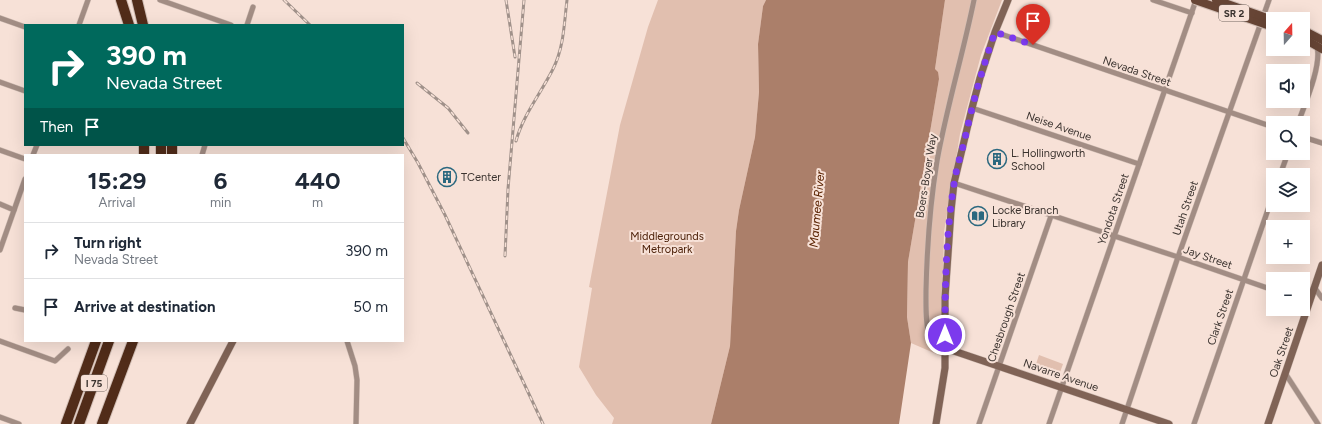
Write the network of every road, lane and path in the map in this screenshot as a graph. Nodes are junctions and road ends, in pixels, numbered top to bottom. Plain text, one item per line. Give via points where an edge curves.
1 (88, 0) edge
2 (137, 0) edge
3 (160, 0) edge
4 (974, 0) edge
5 (1008, 0) edge
6 (1154, 0) edge
7 (1195, 0) edge
8 (1216, 0) edge
9 (1269, 0) edge
10 (121, 1) edge
11 (253, 7) dead end
12 (141, 12) junction
13 (1192, 13) junction
14 (0, 18) edge
15 (1266, 18) edge
16 (79, 24) edge
17 (129, 24) edge
18 (143, 24) edge
19 (147, 24) edge
20 (228, 24) edge
21 (247, 24) edge
22 (1266, 25) edge
23 (24, 26) edge
24 (995, 32) junction
25 (1310, 33) edge
26 (1313, 34) junction
27 (1322, 34) edge
28 (1310, 41) edge
29 (1320, 45) edge
30 (1320, 66) edge
31 (0, 82) edge
32 (24, 91) edge
33 (1165, 91) junction
34 (972, 108) junction
35 (1229, 112) junction
36 (1301, 116) edge
37 (1266, 125) edge
38 (1310, 139) edge
39 (1322, 143) edge
40 (0, 150) edge
41 (24, 159) edge
42 (1139, 164) junction
43 (24, 182) edge
44 (954, 183) junction
45 (0, 204) edge
46 (14, 210) junction
47 (1267, 212) edge
48 (1052, 216) junction
49 (1114, 236) junction
50 (0, 250) edge
51 (1178, 257) junction
52 (1322, 265) edge
53 (1243, 280) junction
54 (1314, 287) junction
55 (1266, 288) edge
56 (1310, 294) edge
57 (1322, 298) edge
58 (15, 308) dead end
59 (24, 310) edge
60 (1302, 316) edge
61 (0, 341) edge
62 (96, 342) edge
63 (109, 342) edge
64 (232, 342) edge
65 (347, 342) edge
66 (133, 343) edge
67 (946, 348) junction
68 (68, 349) dead end
69 (1000, 366) junction
70 (1285, 373) junction
71 (1062, 387) junction
72 (1127, 409) junction
73 (0, 417) edge
74 (19, 424) edge
75 (66, 424) edge
76 (79, 424) edge
77 (102, 424) edge
78 (190, 424) edge
79 (356, 424) edge
80 (936, 424) edge
81 (979, 424) edge
82 (1049, 424) edge
83 (1122, 424) edge
84 (1170, 424) edge
85 (1194, 424) edge
86 (1268, 424) edge
87 (1318, 424) edge

1 - 16 street
2 - 12 highway
3 - 20 street
4 - 67 street, Boers-Boyer Way via 942,139 930,214 926,262 928,334 932,342
5 - 24 street
6 - 13 street
7 - 13 street, Yondota Street
7 - 22 main road, SR 2, bridge
8 - 15 main road, SR 2, bridge
9 - 35 street, Utah Street
10 - 17 highway
11 - 21 street
12 - 18 highway
12 - 19 highway
13 - 33 street, Yondota Street
14 - 23 street
24 - 33 street, Nevada Street
24 - 34 street
25 - 26 main road
26 - 27 street
26 - 29 main road
28 - 29 main road
29 - 30 street
30 - 36 street
31 - 32 street
33 - 35 street, Nevada Street
33 - 42 street, Yondota Street
34 - 42 street, Neise Avenue
34 - 44 street
35 - 37 street, Nevada Street
35 - 51 street, Utah Street
38 - 39 street
40 - 41 street
42 - 49 street, Yondota Street
43 - 46 street
44 - 48 street, Jay Street
44 - 67 street via 945,298
45 - 46 street
46 - 50 street
47 - 53 street, Clark Street
48 - 49 street, Jay Street
48 - 69 street, Chesbrough Street
49 - 51 street, Jay Street
49 - 71 street, Yondota Street
51 - 53 street, Jay Street
51 - 72 street, Utah Street
52 - 54 street, Oak Street
53 - 55 street, Jay Street
53 - 85 street, Clark Street
54 - 56 street, Oak Street
54 - 57 street
58 - 59 street
60 - 70 street, Oak Street
61 - 68 street via 54,361
62 - 75 highway
63 - 76 highway, I 75 / I 75
64 - 78 street
65 - 79 street via 357,380
66 - 77 highway, I 75
67 - 69 street, Navarre Avenue
67 - 80 street
69 - 71 street, Navarre Avenue
69 - 81 street, Chesbrough Street
70 - 86 street, Oak Street
70 - 87 street
71 - 72 street, Navarre Avenue
71 - 82 street, Yondota Street
72 - 83 street, Utah Street
72 - 84 street, Navarre Avenue
73 - 74 street

